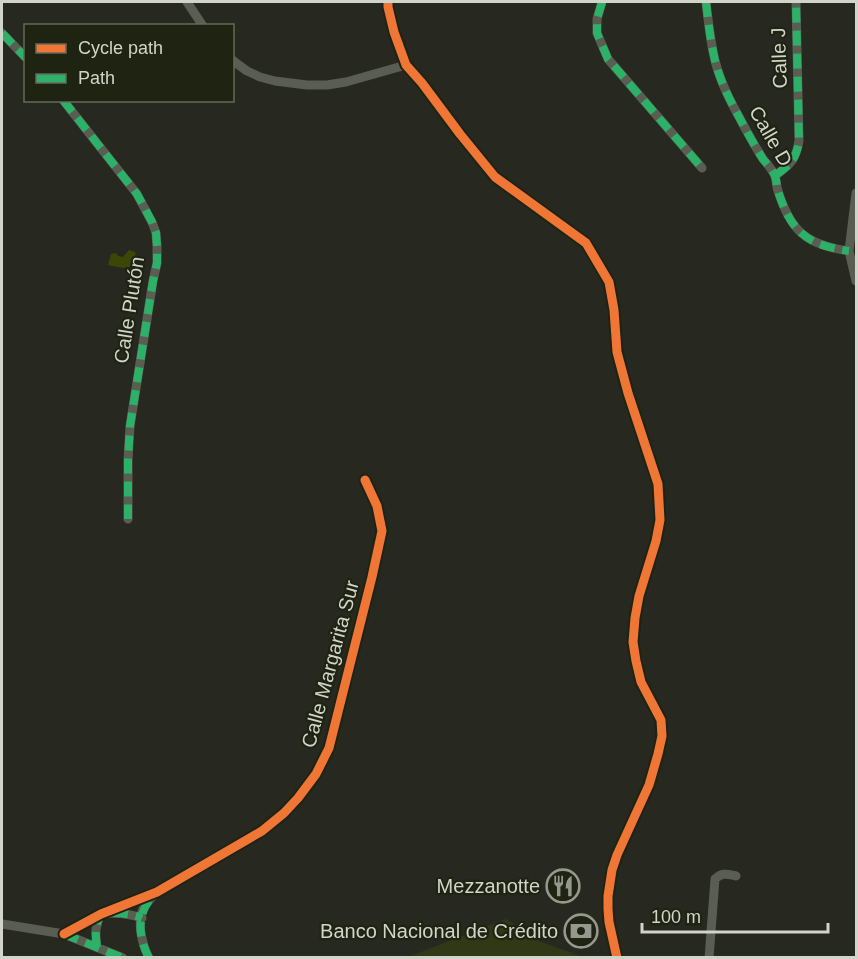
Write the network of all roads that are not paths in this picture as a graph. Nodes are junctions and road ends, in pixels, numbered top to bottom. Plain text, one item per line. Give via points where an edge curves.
1 (187, 2) edge
2 (388, 2) edge
3 (602, 2) edge
4 (706, 2) edge
5 (796, 2) edge
6 (202, 24) edge
7 (2, 30) edge
8 (24, 56) edge
9 (234, 61) edge
10 (406, 65) junction
11 (65, 102) edge
12 (702, 168) dead end
13 (776, 176) junction
14 (856, 193) edge
15 (849, 251) junction
16 (856, 281) edge
17 (365, 480) dead end
18 (128, 519) dead end
19 (736, 876) dead end
20 (157, 892) junction
21 (101, 914) junction
22 (142, 918) junction
23 (2, 924) edge
24 (64, 934) junction
25 (97, 947) junction
26 (123, 957) edge
27 (149, 957) edge
28 (617, 957) edge
29 (709, 957) edge

1 - 6 street
2 - 10 street
3 - 12 street via 597,33 608,58
4 - 13 street, Calle D via 714,57 724,87
5 - 13 street, Calle J via 799,141 797,154
7 - 8 street
9 - 10 street via 260,77 308,85 345,82
10 - 28 street via 495,177 586,243 597,261 609,282 617,352 658,484 660,520 639,596 633,642 641,682 661,720 662,736 649,785 612,870 609,922
11 - 18 street, Calle Plutón via 137,194 156,232 157,263 130,426
13 - 15 street, Calle D via 783,205 797,229 816,244
14 - 15 street
15 - 16 street
17 - 20 street, Calle Margarita Sur via 377,506 382,531 328,748 316,774 284,813 262,831
19 - 29 street via 724,873 715,879
20 - 21 street, Calle Margarita Sur
20 - 22 street, Calle Margarita Sur via 143,910
21 - 22 street
21 - 24 street, Calle Margarita Sur
21 - 25 street via 95,933
22 - 27 street via 140,929
23 - 24 street
24 - 25 street
25 - 26 street

